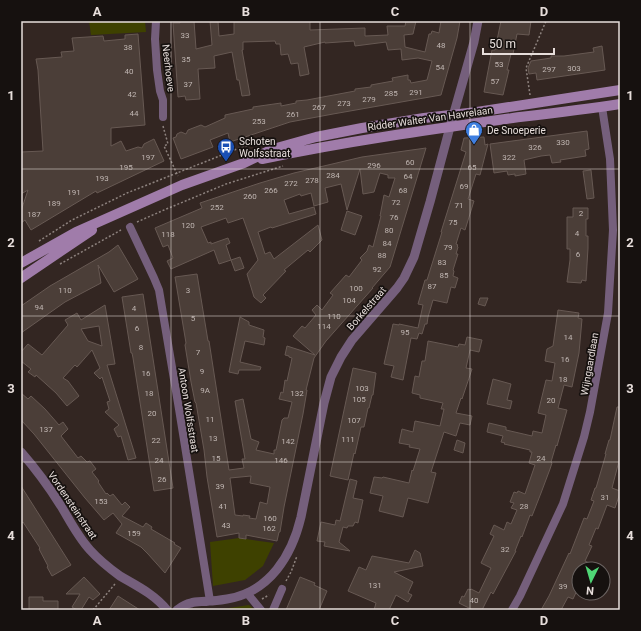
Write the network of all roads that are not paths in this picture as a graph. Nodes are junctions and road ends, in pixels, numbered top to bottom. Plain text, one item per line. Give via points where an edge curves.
1 (156, 21) edge
2 (478, 21) edge
3 (620, 90) edge
4 (620, 104) edge
5 (602, 107) junction
6 (454, 115) junction
7 (163, 117) road end
8 (450, 127) junction
9 (244, 162) junction
10 (117, 215) junction
11 (130, 226) road end
12 (21, 263) edge
13 (21, 278) edge
14 (21, 452) edge
15 (282, 589) dead end
16 (247, 593) junction
17 (210, 601) junction
18 (167, 610) edge
19 (177, 610) edge
20 (261, 610) edge
21 (273, 610) edge
22 (512, 610) edge

1 - 7 street, Neerhoeve via 156,62 163,100
2 - 6 street, Borkelstraat
3 - 6 main road, Ridder Walter Van Havrelaan
4 - 5 main road, Ridder Walter Van Havrelaan
5 - 8 main road, Ridder Walter Van Havrelaan
5 - 22 street, Wijngaardlaan via 610,159 613,230 608,313 603,343 584,437 563,504
6 - 8 street, Borkelstraat
6 - 9 main road, Ridder Walter Van Havrelaan via 316,137 273,149
8 - 9 main road, Ridder Walter Van Havrelaan
8 - 16 street, Borkelstraat via 414,257 397,288 340,357 331,377 302,517 292,546 279,568
9 - 10 main road, Ridder Walter Van Havrelaan via 182,185
10 - 12 main road, Ridder Walter Van Havrelaan via 76,232
10 - 13 main road, Ridder Walter Van Havrelaan
11 - 17 street, Antoon Wolfsstraat via 159,290
14 - 18 street, Vordensteinstraat via 90,550 121,576 151,594
15 - 21 street
16 - 17 street, Borkelstraat
16 - 20 street
17 - 19 street, Borkelstraat via 192,602

